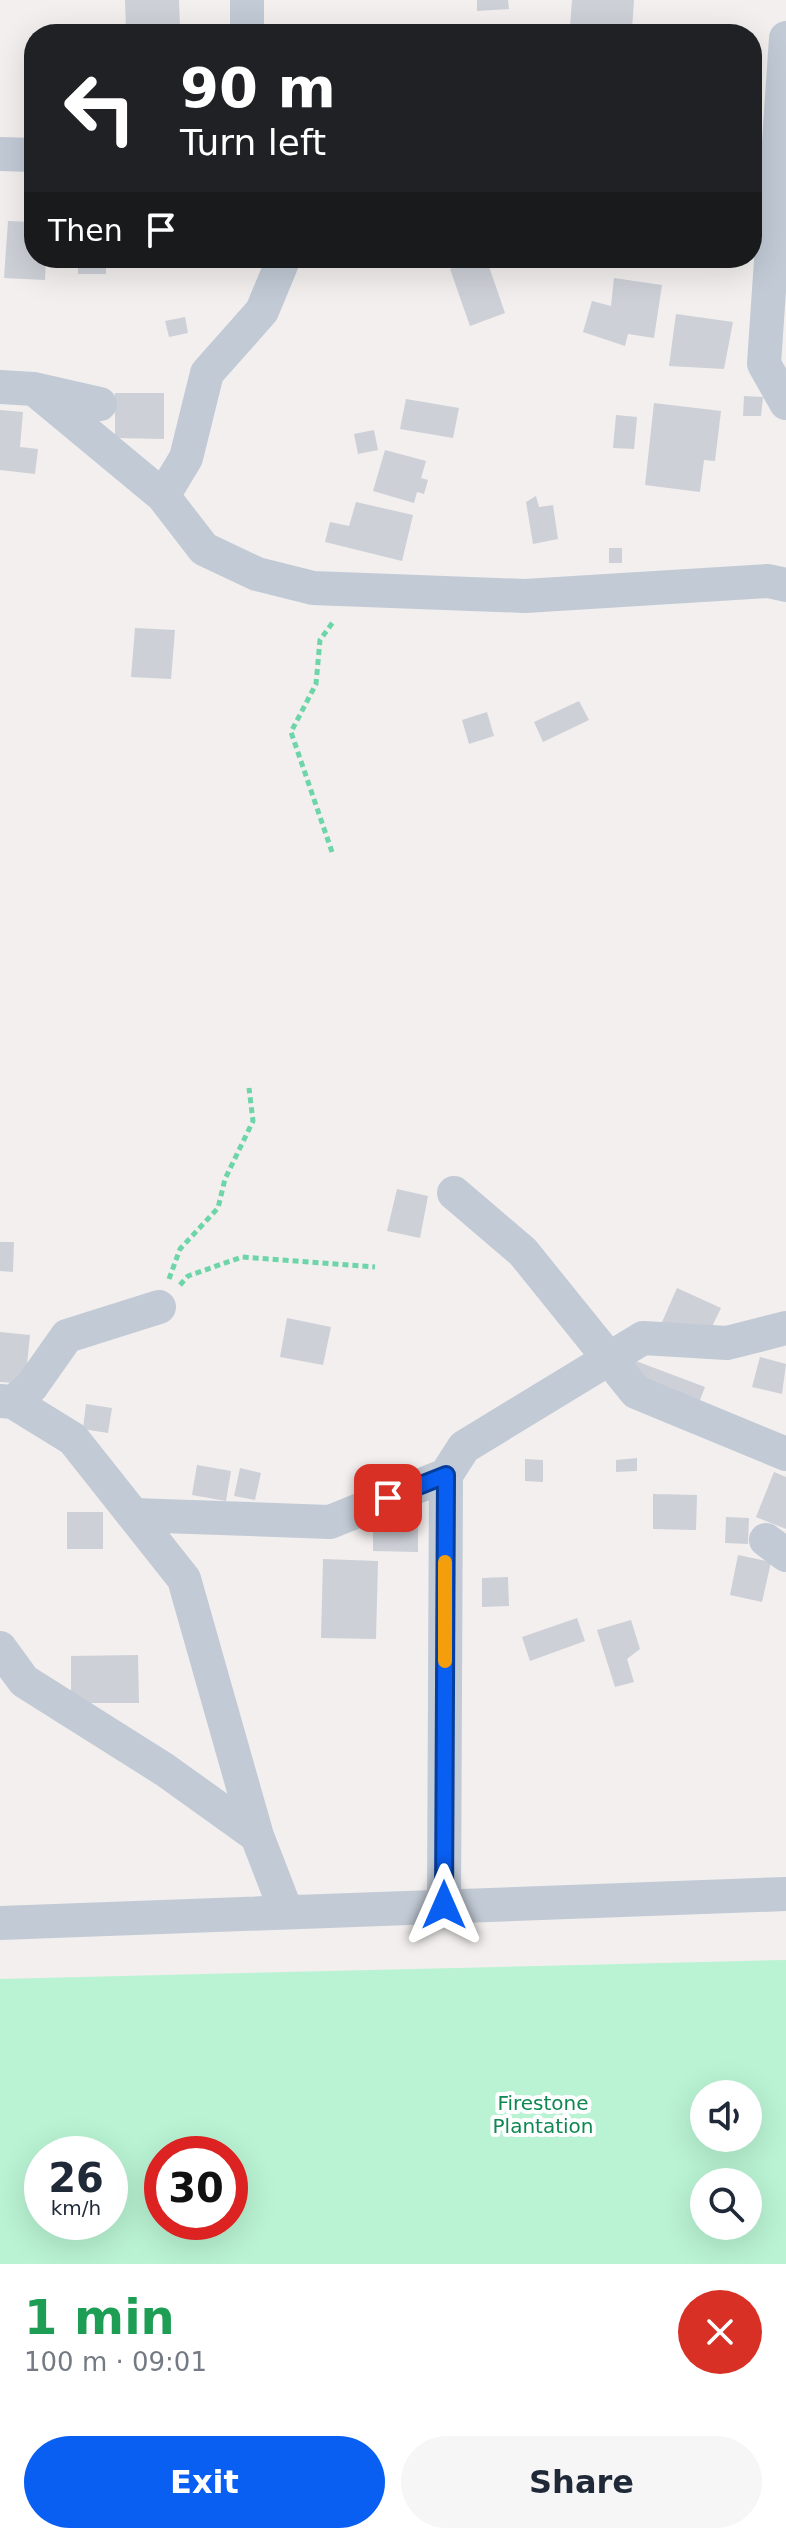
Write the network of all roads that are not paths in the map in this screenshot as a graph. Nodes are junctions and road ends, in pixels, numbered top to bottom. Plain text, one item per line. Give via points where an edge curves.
1 (247, 0) edge
2 (247, 24) edge
3 (786, 38) edge
4 (0, 154) edge
5 (24, 155) edge
6 (772, 170) edge
7 (280, 268) edge
8 (0, 387) edge
9 (34, 389) junction
10 (786, 403) edge
11 (100, 404) dead end
12 (163, 496) junction
13 (786, 585) edge
14 (454, 1193) dead end
15 (159, 1307) road end
16 (786, 1328) edge
17 (610, 1361) junction
18 (7, 1401) edge
19 (786, 1454) edge
20 (446, 1475) junction
21 (134, 1515) junction
22 (0, 1648) edge
23 (257, 1836) junction
24 (786, 1894) edge
25 (444, 1905) junction
26 (286, 1911) junction
27 (0, 1923) edge

1 - 2 street
3 - 6 street
4 - 5 street
6 - 10 street via 764,364
7 - 12 street via 262,311 207,373 186,458
8 - 9 street
9 - 11 street
9 - 12 street
12 - 13 street via 204,549 257,574 313,588 525,596 768,581
14 - 17 street via 523,1252
15 - 18 street via 67,1336 31,1387
16 - 17 street via 727,1343 643,1338
17 - 19 street via 636,1392
17 - 20 street via 464,1447
18 - 21 street via 73,1439
20 - 21 street via 330,1522
20 - 25 street
21 - 23 street via 184,1579
22 - 23 street via 24,1681
23 - 26 street
24 - 25 street
25 - 26 street
26 - 27 street

